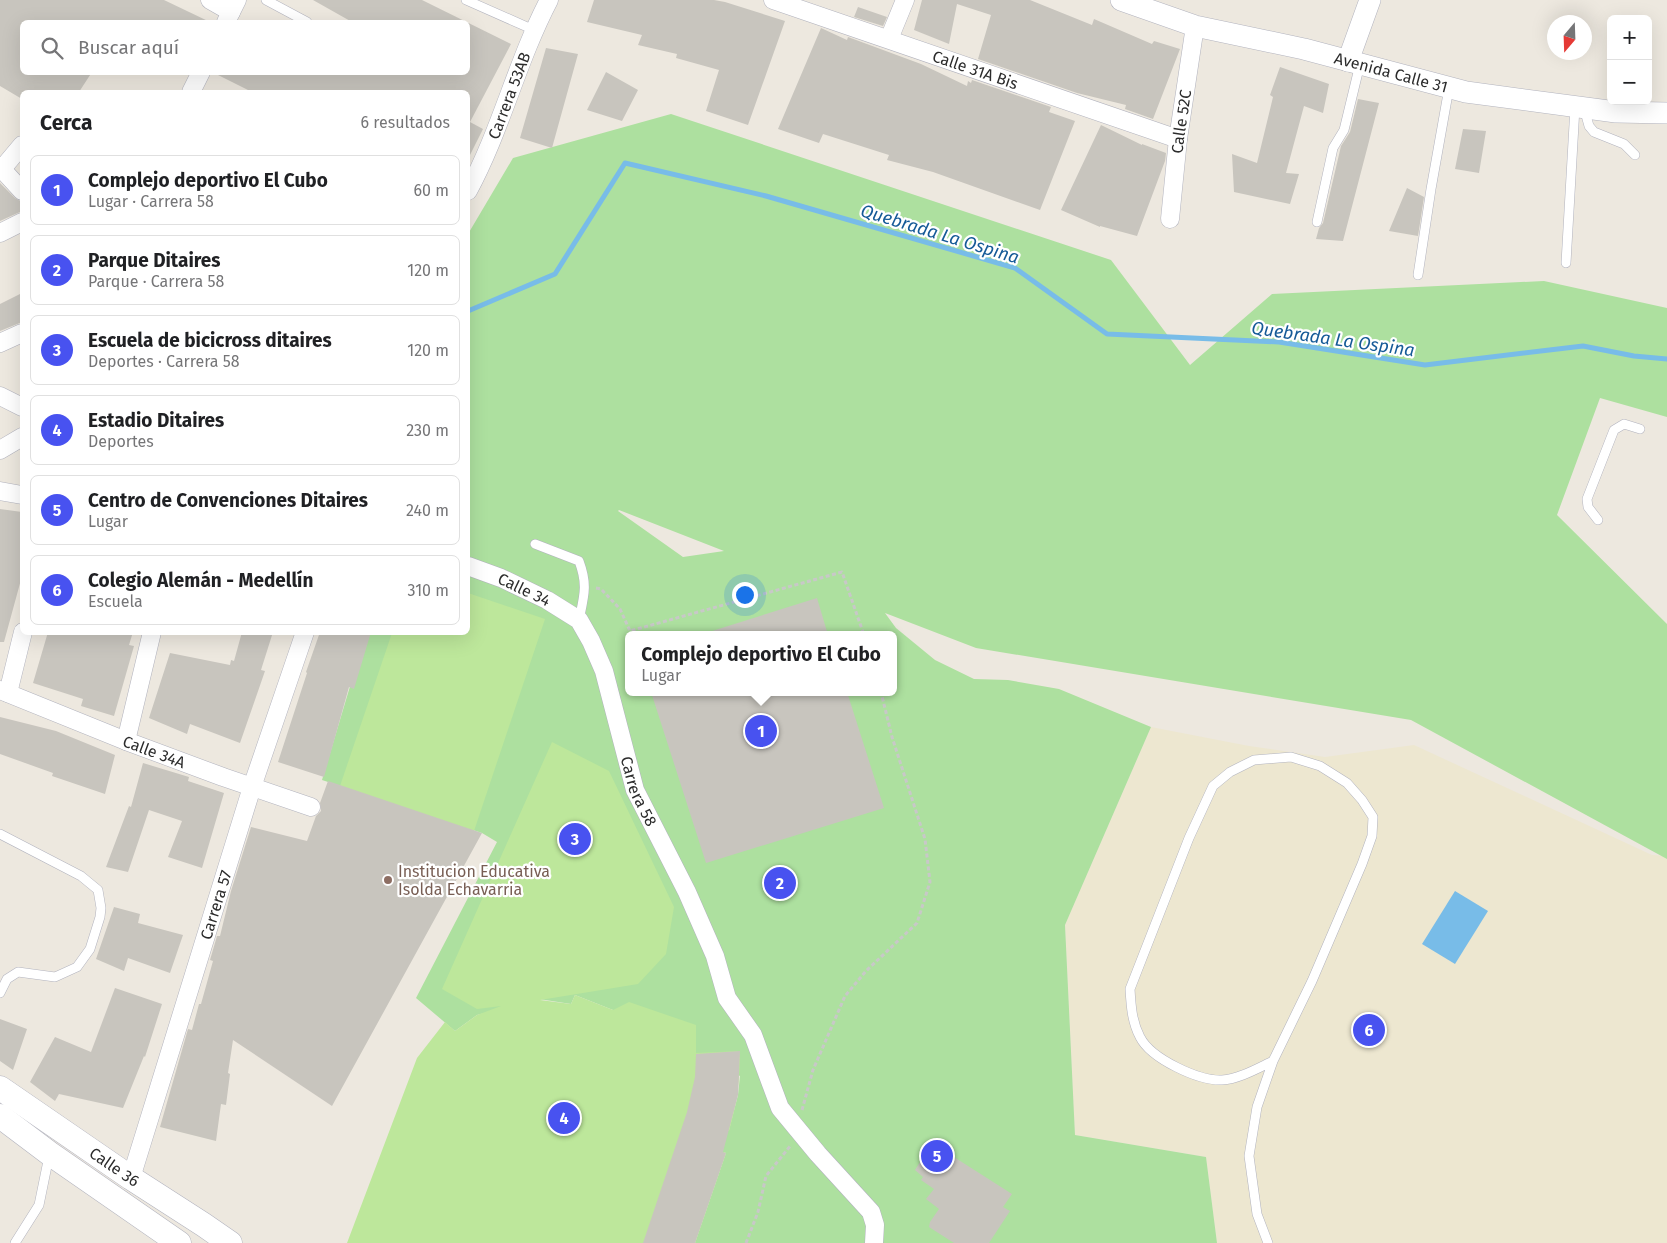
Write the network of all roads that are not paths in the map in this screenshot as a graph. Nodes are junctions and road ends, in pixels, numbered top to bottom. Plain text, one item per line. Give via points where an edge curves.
1 (210, 0) edge
2 (266, 0) edge
3 (466, 0) edge
4 (549, 0) edge
5 (772, 0) edge
6 (905, 0) edge
7 (1121, 0) edge
8 (1370, 0) edge
9 (231, 11) edge
10 (303, 20) edge
11 (1195, 26) junction
12 (534, 30) junction
13 (889, 39) junction
14 (1354, 62) junction
15 (1449, 87) junction
16 (1580, 107) junction
17 (1667, 113) edge
18 (1178, 139) junction
19 (20, 147) edge
20 (1636, 155) dead end
21 (1, 168) edge
22 (470, 187) edge
23 (20, 189) edge
24 (1170, 219) dead end
25 (1317, 222) dead end
26 (20, 223) edge
27 (0, 233) edge
28 (1566, 263) dead end
29 (1418, 275) dead end
30 (20, 334) edge
31 (0, 343) edge
32 (0, 396) edge
33 (20, 406) edge
34 (1640, 429) dead end
35 (20, 438) edge
36 (0, 450) edge
37 (0, 492) edge
38 (20, 495) edge
39 (1598, 520) dead end
40 (535, 544) dead end
41 (470, 567) edge
42 (579, 620) junction
43 (22, 635) edge
44 (151, 635) edge
45 (304, 635) edge
46 (4, 692) edge
47 (126, 741) junction
48 (252, 787) junction
49 (311, 807) dead end
50 (0, 834) edge
51 (0, 994) edge
52 (1273, 1061) junction
53 (0, 1088) edge
54 (0, 1116) edge
55 (50, 1153) junction
56 (131, 1178) junction
57 (16, 1242) edge
58 (179, 1243) edge
59 (230, 1243) edge
60 (874, 1243) edge
61 (1268, 1243) edge

1 - 9 street
2 - 10 lane
3 - 12 lane
4 - 12 street, Carrera 53AB
5 - 13 street, Calle 31A Bis
6 - 13 street
7 - 11 street, Avenida Calle 31
8 - 14 street
11 - 14 street, Avenida Calle 31
11 - 18 street, Calle 52C
12 - 22 street, Carrera 53AB
13 - 18 street, Calle 31A Bis
14 - 15 street, Avenida Calle 31
14 - 25 lane via 1344,130 1333,148
15 - 16 street, Avenida Calle 31
15 - 29 lane
16 - 17 street, Avenida Calle 31 via 1616,112
16 - 20 lane via 1594,132 1624,144
16 - 28 lane
18 - 24 street, Calle 52C
19 - 21 street
21 - 23 street
26 - 27 street
30 - 31 street
32 - 33 street
34 - 39 lane via 1624,424 1614,430 1587,499
35 - 36 street
37 - 38 street
40 - 42 lane via 580,561 585,588
41 - 42 street, Calle 34 via 547,600
42 - 60 street, Carrera 58 via 604,671 636,790 687,892 715,956 727,998 753,1035 780,1108 871,1212 875,1225
43 - 46 street
44 - 47 street
45 - 48 street, Carrera 57
46 - 47 street, Calle 34A
47 - 48 street, Calle 34A
48 - 49 street, Calle 34A
48 - 56 street, Carrera 57
50 - 51 lane via 81,876 98,890 101,908 90,949 77,968 55,977 18,972 7,979
52 - 52 lane via 1312,981 1372,836 1373,817 1346,783 1320,766 1292,757 1254,760 1230,772 1213,786 1189,838 1130,989 1131,1014 1141,1039 1163,1061 1182,1070 1222,1080
52 - 61 lane via 1257,1107 1249,1156 1257,1214
53 - 56 main road, Calle 36
54 - 55 main road, Calle 36
55 - 57 lane via 39,1205
55 - 58 main road, Calle 36
56 - 59 main road, Calle 36

